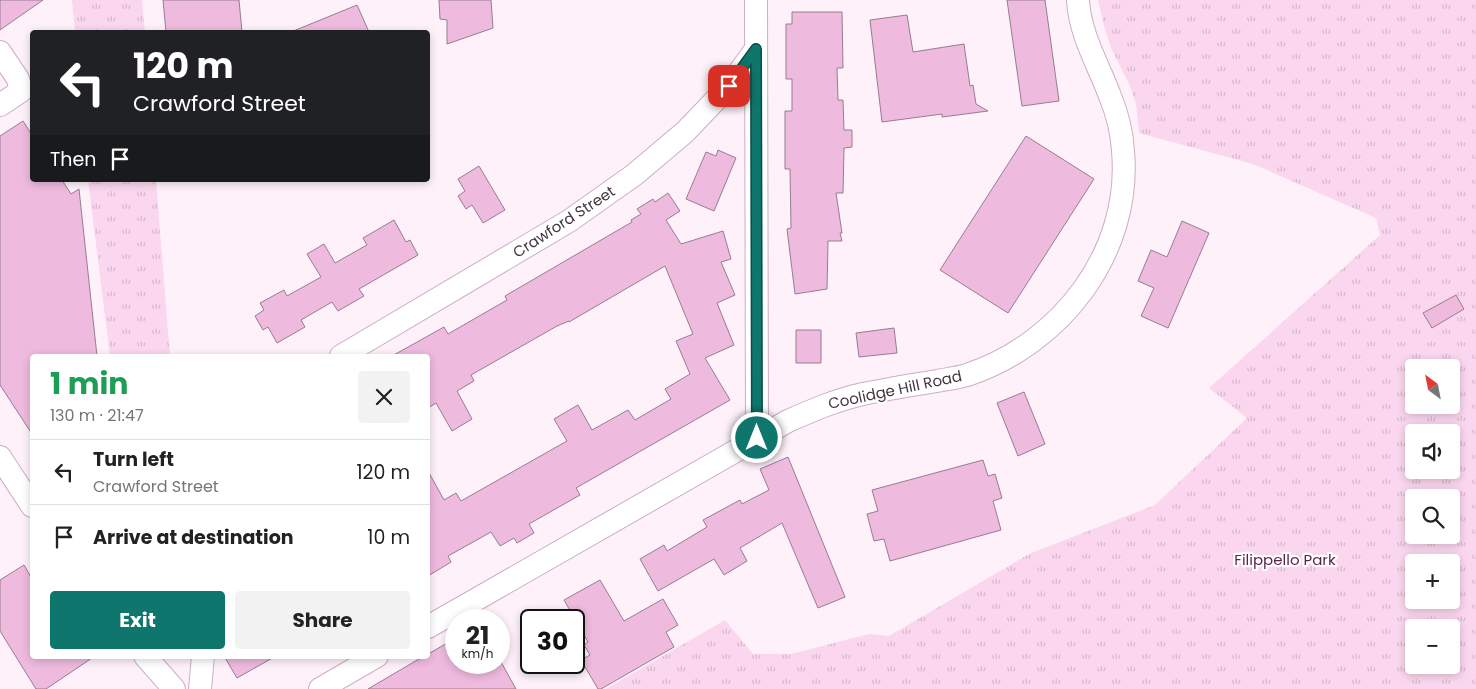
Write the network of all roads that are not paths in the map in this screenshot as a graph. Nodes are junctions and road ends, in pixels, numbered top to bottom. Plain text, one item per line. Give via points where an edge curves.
1 (756, 0) edge
2 (1078, 0) edge
3 (756, 49) junction
4 (0, 52) edge
5 (0, 105) edge
6 (344, 354) edge
7 (757, 438) junction
8 (0, 457) edge
9 (30, 503) edge
10 (430, 626) edge
11 (149, 659) edge
12 (203, 659) edge
13 (372, 659) edge
14 (174, 689) edge
15 (200, 689) edge
16 (320, 689) edge

1 - 3 street
2 - 7 street, Coolidge Hill Road via 1087,44 1119,122 1123,150 1121,205 1114,232 1090,282 1053,324 1018,351 988,368 964,376 836,401
3 - 6 street, Crawford Street via 729,86 685,132 634,175 568,221
3 - 7 street
4 - 5 street via 18,79 21,91
7 - 10 street, Coolidge Hill Road
8 - 9 street
11 - 14 street
12 - 15 street
13 - 16 street

